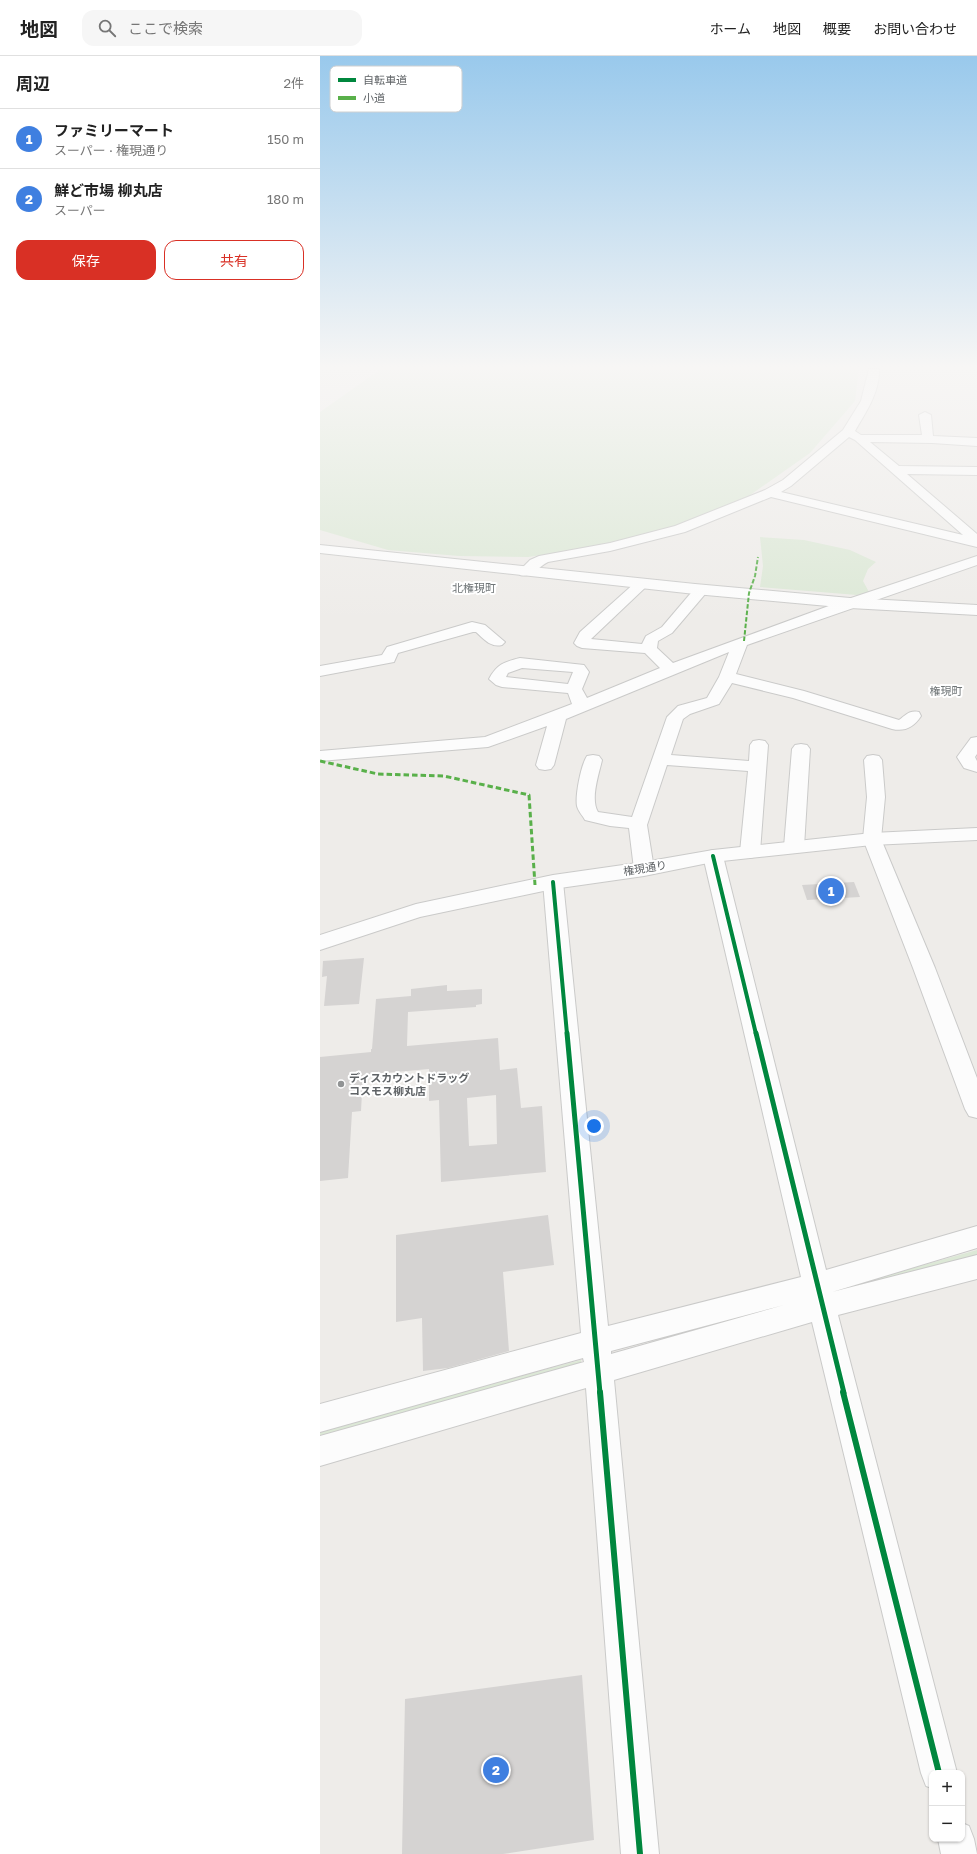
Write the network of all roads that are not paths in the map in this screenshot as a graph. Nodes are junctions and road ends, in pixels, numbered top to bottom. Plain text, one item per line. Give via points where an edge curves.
1 (825, 453) edge
2 (875, 453) edge
3 (896, 470) junction
4 (977, 471) edge
5 (770, 493) junction
6 (977, 542) edge
7 (320, 549) edge
8 (977, 560) edge
9 (525, 572) junction
10 (642, 584) junction
11 (701, 590) junction
12 (850, 603) junction
13 (977, 610) edge
14 (497, 642) dead end
15 (740, 643) junction
16 (649, 649) junction
17 (671, 669) junction
18 (320, 671) edge
19 (727, 677) junction
20 (574, 689) dead end
21 (581, 706) junction
22 (558, 716) junction
23 (914, 716) dead end
24 (977, 742) edge
25 (759, 745) dead end
26 (801, 749) dead end
27 (320, 756) edge
28 (661, 759) junction
29 (593, 760) dead end
30 (873, 760) dead end
31 (545, 765) dead end
32 (758, 767) junction
33 (977, 767) edge
34 (639, 823) junction
35 (977, 834) edge
36 (872, 839) junction
37 (794, 847) junction
38 (750, 852) junction
39 (713, 856) junction
40 (644, 869) junction
41 (553, 882) junction
42 (320, 943) edge
43 (977, 1109) edge
44 (977, 1237) edge
45 (977, 1267) edge
46 (819, 1296) junction
47 (596, 1342) junction
48 (598, 1372) junction
49 (320, 1418) edge
50 (320, 1451) edge
51 (938, 1770) edge
52 (957, 1842) edge
53 (640, 1854) edge
54 (960, 1854) edge

1 - 5 street
2 - 3 street
3 - 4 street
3 - 6 street
5 - 6 street
5 - 9 street via 680,529 610,547 544,559
7 - 9 street
8 - 12 street
9 - 10 street
10 - 11 street
10 - 16 street via 585,635 582,643
11 - 12 street
11 - 16 street via 667,630 651,639
12 - 13 street
12 - 15 street
14 - 18 street via 480,628 472,626 392,650 388,659
15 - 17 street
15 - 19 street
16 - 17 street
17 - 21 street
19 - 23 street via 798,694 898,725 905,724
19 - 28 street via 713,701 684,710 676,717
20 - 21 street
21 - 22 street
22 - 27 street via 488,742
22 - 31 street
24 - 33 street via 966,757 970,764
25 - 32 street
26 - 37 street
28 - 32 street
28 - 34 street
29 - 34 street via 587,786 586,807 592,816
30 - 36 street via 876,797
32 - 38 street
34 - 40 street
35 - 36 street, 権現通り
36 - 37 street, 権現通り
36 - 43 street
37 - 38 street, 権現通り
38 - 39 street, 権現通り
39 - 40 street, 権現通り
39 - 46 street
40 - 41 street, 権現通り
41 - 42 street, 権現通り via 416,911
41 - 47 street
44 - 46 street
45 - 46 street
46 - 47 street
46 - 48 street
46 - 51 street
47 - 48 street
47 - 49 street
48 - 50 street
48 - 53 street
52 - 54 street

